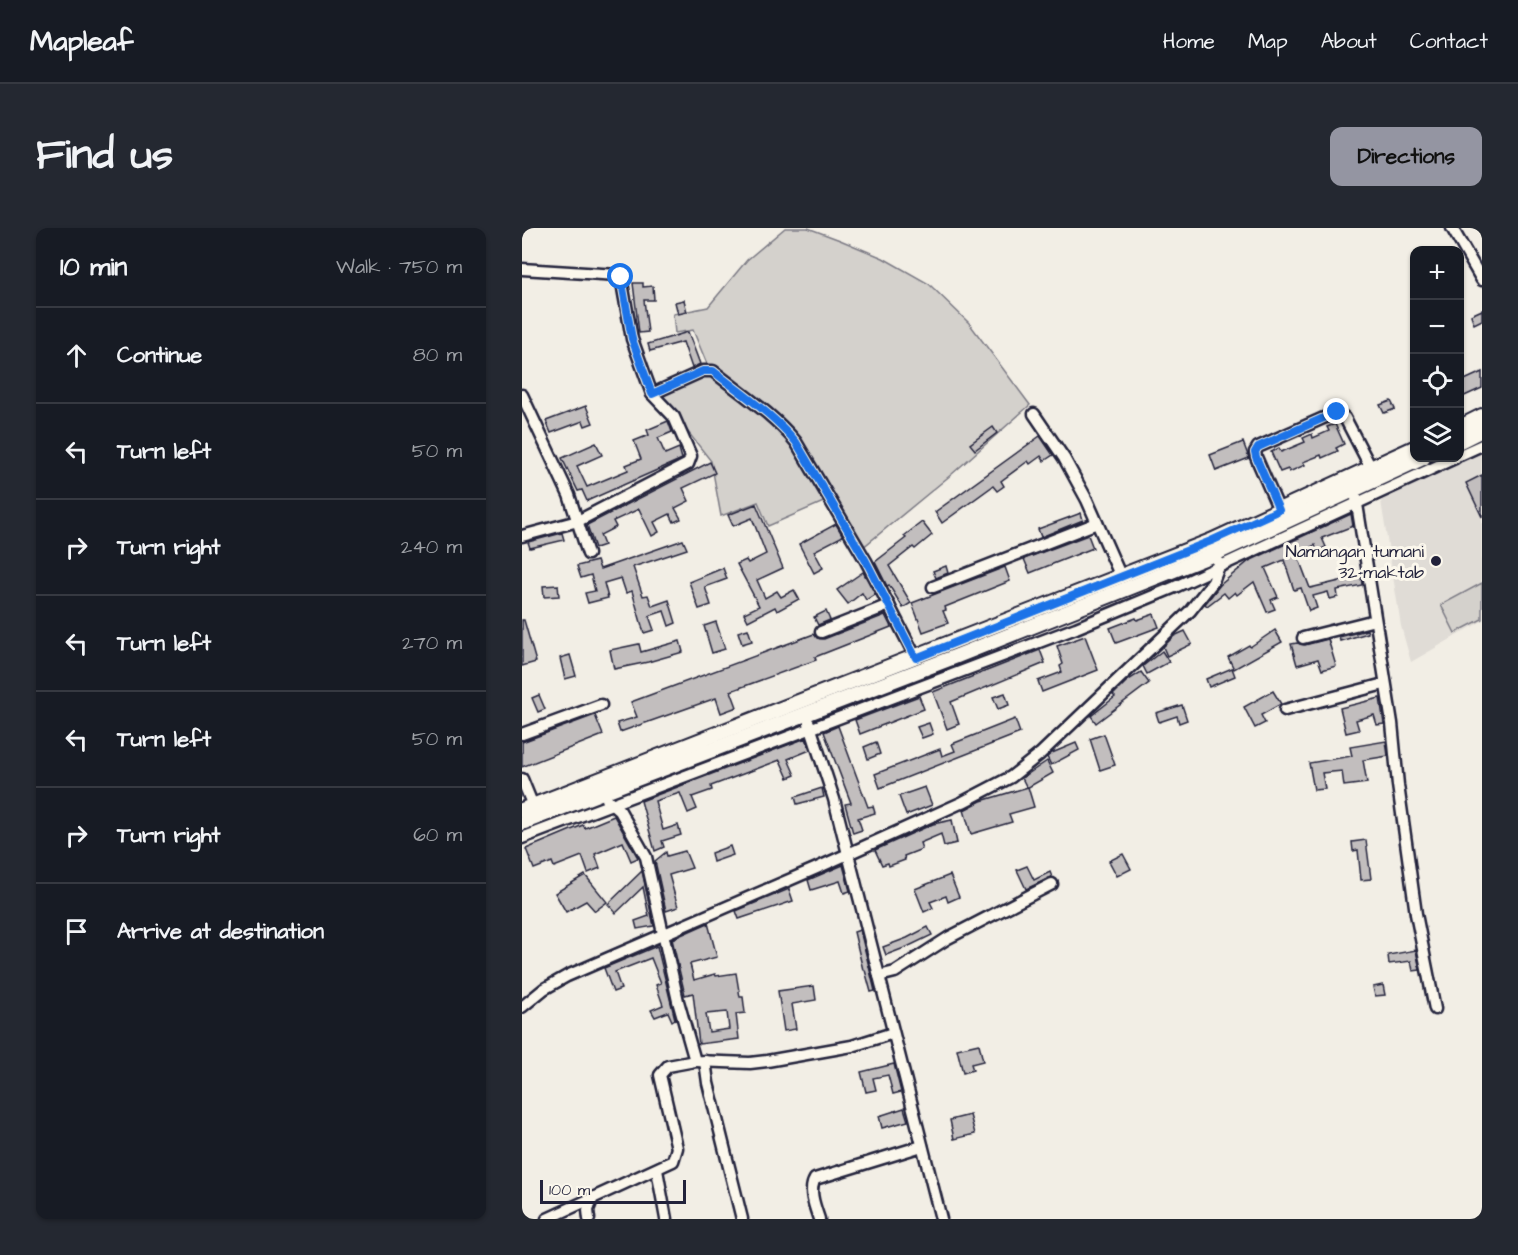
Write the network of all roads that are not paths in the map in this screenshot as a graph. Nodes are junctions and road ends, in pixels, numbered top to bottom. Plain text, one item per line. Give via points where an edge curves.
1 (1452, 228) edge
2 (522, 269) edge
3 (1482, 279) edge
4 (652, 394) junction
5 (522, 395) edge
6 (1034, 414) dead end
7 (1482, 416) edge
8 (1464, 425) edge
9 (1482, 430) edge
10 (1464, 439) edge
11 (1482, 445) edge
12 (1410, 450) edge
13 (1464, 453) edge
14 (1414, 462) edge
15 (1447, 462) edge
16 (1371, 468) junction
17 (1354, 489) junction
18 (1356, 505) junction
19 (1279, 510) junction
20 (578, 521) junction
21 (1097, 523) junction
22 (522, 536) edge
23 (1214, 547) junction
24 (588, 554) dead end
25 (1218, 569) junction
26 (1121, 577) junction
27 (933, 587) dead end
28 (889, 605) junction
29 (1375, 620) junction
30 (821, 632) dead end
31 (1303, 638) dead end
32 (957, 656) junction
33 (916, 658) junction
34 (963, 670) junction
35 (1384, 684) junction
36 (601, 705) dead end
37 (1285, 710) dead end
38 (809, 721) junction
39 (522, 734) edge
40 (522, 779) edge
41 (606, 798) junction
42 (534, 808) edge
43 (522, 823) edge
44 (522, 838) edge
45 (849, 854) junction
46 (1052, 884) dead end
47 (664, 935) junction
48 (879, 976) junction
49 (522, 1007) edge
50 (1435, 1009) dead end
51 (893, 1033) junction
52 (700, 1061) junction
53 (922, 1146) junction
54 (657, 1170) junction
55 (592, 1200) junction
56 (547, 1219) edge
57 (589, 1219) edge
58 (666, 1219) edge
59 (742, 1219) edge
60 (819, 1219) edge
61 (941, 1219) edge

1 - 3 street
2 - 4 street via 621,277 632,339
4 - 20 street via 674,417 691,460
4 - 28 street via 708,370 770,414 796,442
5 - 20 street
6 - 21 street via 1064,458
7 - 8 main road
9 - 10 main road
11 - 13 street
12 - 16 main road
14 - 17 main road
15 - 18 street
16 - 19 main road
16 - 19 street via 1345,418 1337,412 1258,447 1256,457
17 - 18 street
17 - 23 main road
18 - 25 street
18 - 29 street
19 - 23 main road
20 - 22 street
20 - 24 street
21 - 26 street
21 - 27 street
23 - 25 street
23 - 26 main road
23 - 32 main road
25 - 34 street
25 - 45 street via 1213,582 1190,611 1011,777
26 - 33 main road
28 - 30 street
28 - 33 street
29 - 31 street
29 - 35 street
32 - 34 street
32 - 38 main road
33 - 42 main road
34 - 38 street
35 - 37 street
35 - 50 street via 1416,914
36 - 39 street
38 - 41 main road
38 - 45 street
40 - 42 street
41 - 42 main road
41 - 44 street
41 - 47 street via 620,811 646,856
42 - 43 main road
45 - 47 street
45 - 48 street
46 - 48 street via 948,938 895,972
47 - 49 street via 567,976
47 - 52 street via 678,1001
48 - 51 street
51 - 52 street via 852,1046 766,1061
51 - 53 street
52 - 54 street via 668,1066 660,1075 676,1148 673,1161
52 - 59 street
53 - 60 street via 815,1179 812,1191
53 - 61 street
54 - 55 street
54 - 58 street
55 - 56 street
55 - 57 street

